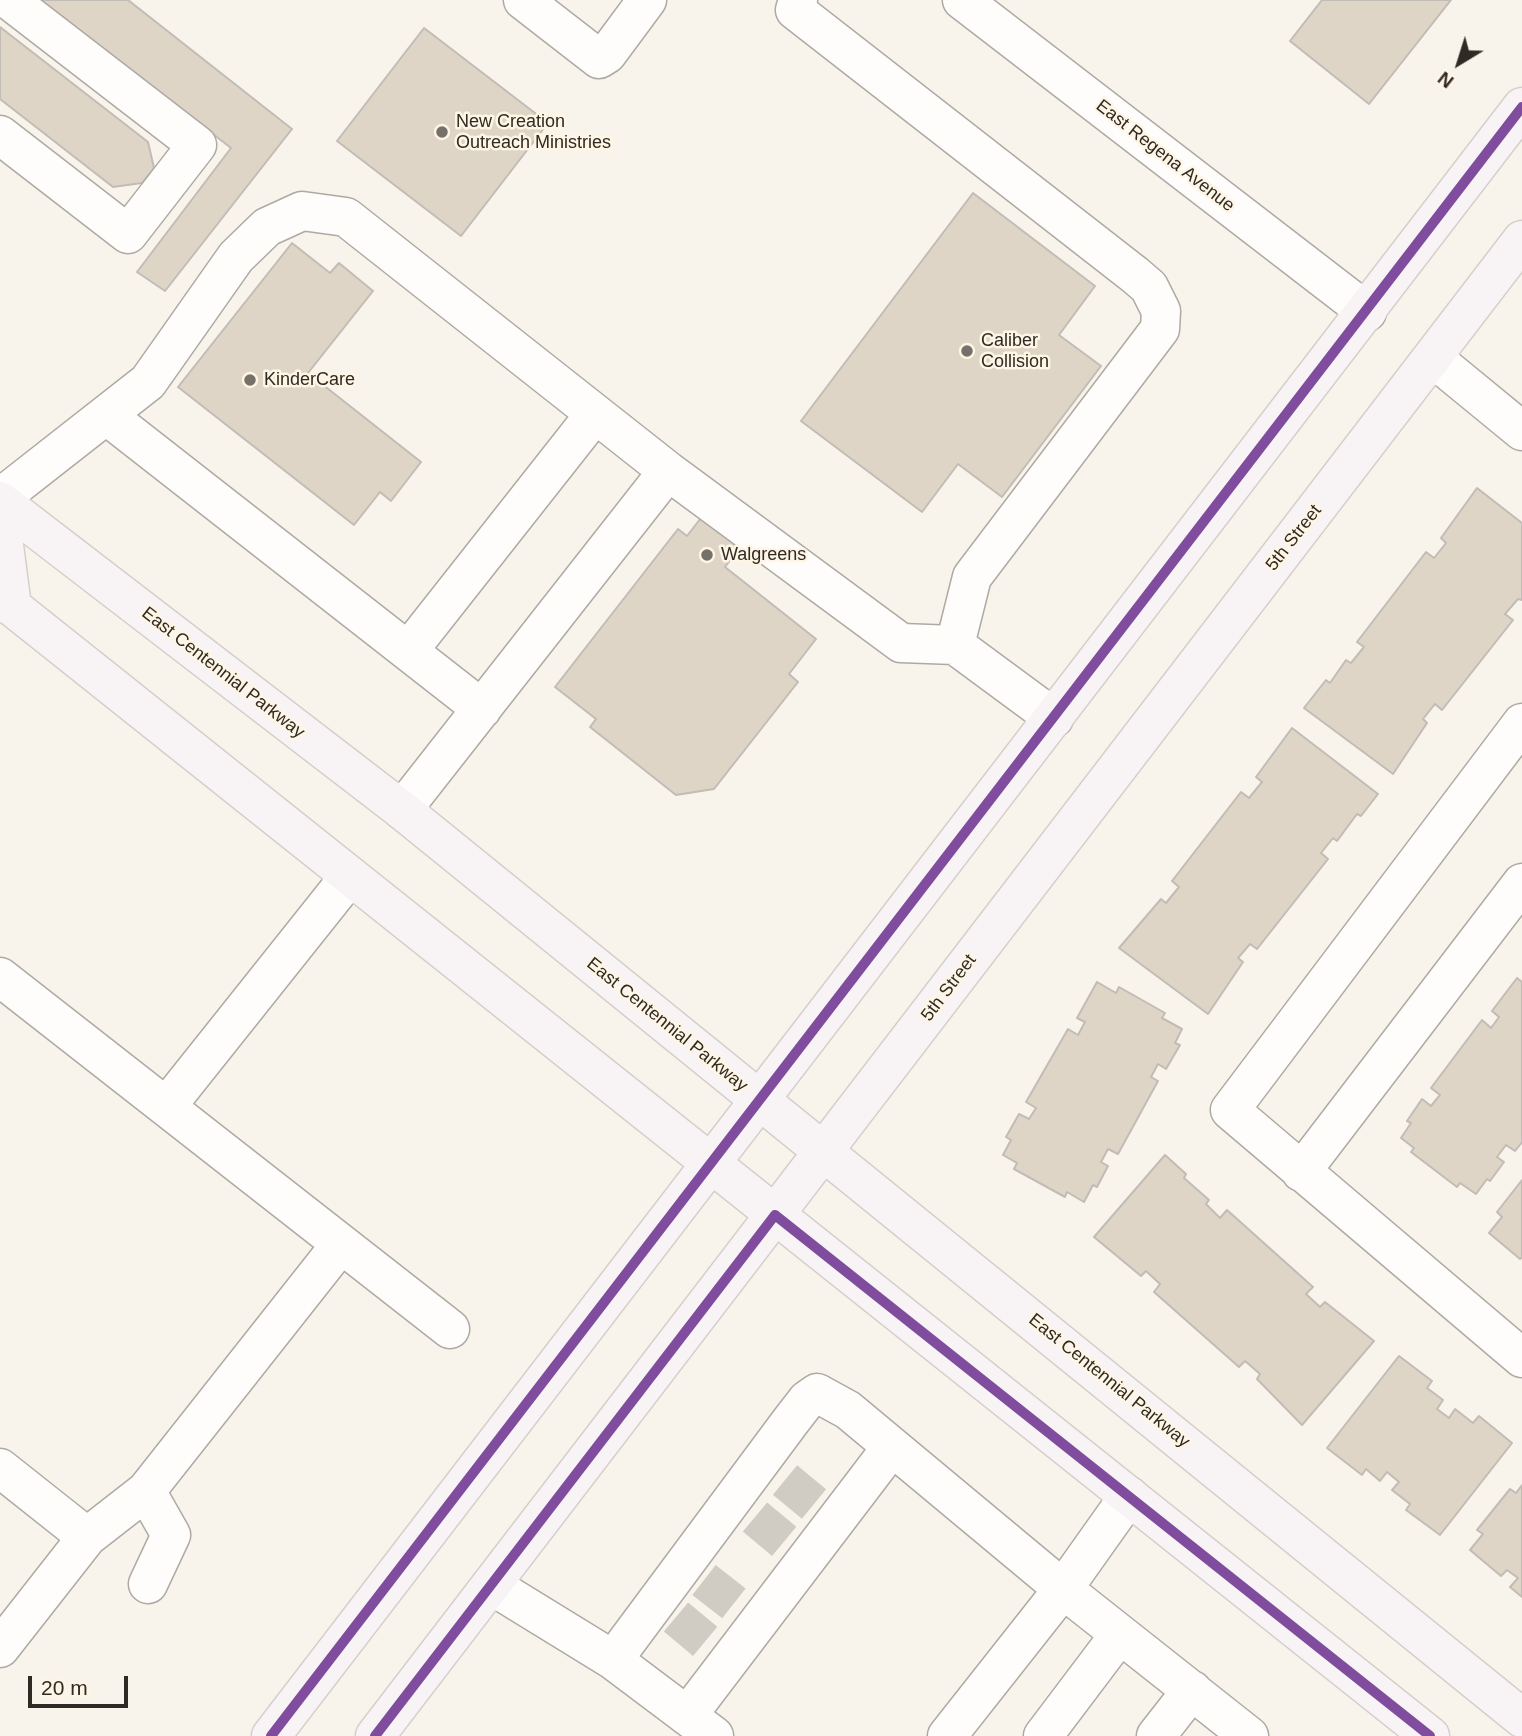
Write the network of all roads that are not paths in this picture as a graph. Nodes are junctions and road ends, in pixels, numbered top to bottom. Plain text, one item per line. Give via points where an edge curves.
1 (9, 0) edge
2 (523, 0) edge
3 (647, 0) edge
4 (798, 0) edge
5 (962, 0) edge
6 (1522, 107) edge
7 (0, 135) edge
8 (1522, 240) edge
9 (1367, 312) junction
10 (1433, 358) junction
11 (595, 414) junction
12 (106, 415) junction
13 (1522, 431) edge
14 (668, 471) junction
15 (0, 499) edge
16 (0, 515) edge
17 (4, 608) edge
18 (955, 645) junction
19 (408, 650) junction
20 (482, 709) junction
21 (1054, 718) junction
22 (1522, 723) edge
23 (402, 810) junction
24 (350, 876) junction
25 (1522, 883) edge
26 (0, 977) edge
27 (761, 1100) junction
28 (166, 1107) junction
29 (824, 1151) junction
30 (711, 1164) junction
31 (1301, 1172) junction
32 (775, 1215) junction
33 (341, 1244) junction
34 (450, 1329) dead end
35 (1522, 1358) edge
36 (891, 1448) junction
37 (0, 1468) edge
38 (146, 1491) junction
39 (1129, 1496) junction
40 (87, 1537) junction
41 (148, 1584) dead end
42 (491, 1585) junction
43 (1063, 1589) junction
44 (1121, 1634) junction
45 (0, 1648) edge
46 (613, 1660) junction
47 (1192, 1690) junction
48 (1522, 1718) edge
49 (700, 1726) edge
50 (271, 1736) edge
51 (375, 1736) edge
52 (947, 1736) edge
53 (1043, 1736) edge
54 (1156, 1736) edge
55 (1249, 1736) edge
56 (1430, 1736) edge

1 - 7 street via 198,145 128,234
2 - 3 street via 599,59
4 - 18 street via 794,10 1135,275 1149,287 1161,311 1160,329 972,577
5 - 9 street, East Regena Avenue
6 - 9 main road
8 - 10 main road, 5th Street
9 - 21 main road
10 - 13 street
10 - 29 main road, 5th Street
11 - 12 street via 346,216 302,211 267,227 236,257 148,383
11 - 14 street
11 - 19 street
12 - 15 street
12 - 19 street
14 - 18 street via 901,643
14 - 20 street
15 - 23 main road, East Centennial Parkway
16 - 17 main road
17 - 24 main road
18 - 21 street
19 - 20 street
20 - 23 street
21 - 27 main road
22 - 31 street via 1230,1110
23 - 27 main road, East Centennial Parkway
24 - 28 street
24 - 30 main road
25 - 31 street
26 - 28 street
27 - 29 main road, East Centennial Parkway
27 - 30 main road
28 - 33 street
29 - 32 main road, 5th Street
29 - 48 main road, East Centennial Parkway
30 - 32 main road
30 - 50 main road
31 - 35 street
32 - 39 main road
32 - 42 main road, 5th Street
33 - 34 street
33 - 38 street
36 - 43 street
36 - 46 street via 848,1410 817,1393 807,1400 773,1471 666,1610
36 - 49 street via 825,1512 718,1651
37 - 40 street
38 - 40 street
38 - 41 street via 170,1535
39 - 43 street
39 - 56 main road
40 - 45 street
42 - 46 street
42 - 51 main road, 5th Street
43 - 44 street
43 - 52 street
44 - 47 street
44 - 53 street
46 - 49 street
47 - 54 street
47 - 55 street

